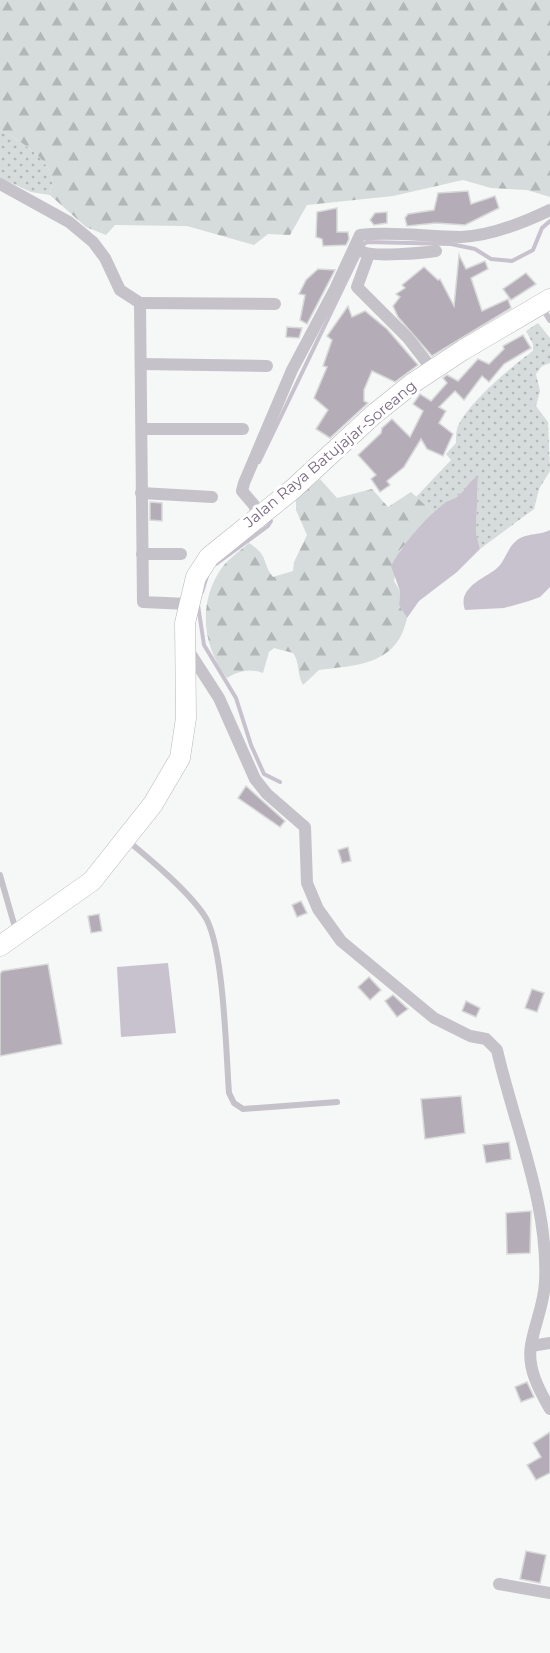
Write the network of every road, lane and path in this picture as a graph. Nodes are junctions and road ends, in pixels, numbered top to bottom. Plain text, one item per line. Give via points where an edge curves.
1 (0, 184) edge
2 (550, 210) edge
3 (363, 245) junction
4 (436, 251) dead end
5 (140, 303) junction
6 (275, 304) dead end
7 (547, 308) edge
8 (141, 364) junction
9 (267, 366) dead end
10 (432, 369) junction
11 (142, 429) junction
12 (243, 429) dead end
13 (141, 493) junction
14 (212, 497) dead end
15 (258, 516) junction
16 (142, 554) junction
17 (181, 554) dead end
18 (188, 604) junction
19 (186, 646) junction
20 (127, 840) junction
21 (0, 875) edge
22 (5, 942) edge
23 (338, 1102) dead end
24 (546, 1231) edge
25 (550, 1343) edge
26 (531, 1346) junction
27 (550, 1409) edge
28 (499, 1584) dead end
29 (550, 1593) edge

1 - 5 street via 69,222 93,242 120,290
2 - 3 street via 516,225 464,237
3 - 4 street via 413,255
3 - 10 street via 357,287 408,338
3 - 15 street via 292,370 244,483 242,491
5 - 6 street
5 - 8 street
7 - 10 highway, Jalan Raya Batujajar-Soreang
8 - 9 street
8 - 11 street
10 - 15 highway, Jalan Raya Batujajar-Soreang
11 - 12 street
11 - 13 street
13 - 14 street
13 - 16 street
15 - 18 highway, Jalan Raya Batujajar-Soreang via 209,557 196,577
16 - 17 street
16 - 18 street via 143,602
18 - 19 highway, Jalan Raya Batujajar-Soreang
19 - 20 highway, Jalan Raya Batujajar-Soreang via 186,718 180,758
19 - 24 street via 219,698 255,779 306,827 307,882 311,895 341,941 434,1018 495,1046
20 - 22 highway, Jalan Raya Batujajar-Soreang via 92,881
20 - 23 lane via 197,907 211,927 229,1093 234,1103 243,1109
21 - 22 lane
24 - 26 street via 544,1293
25 - 26 street
26 - 27 street via 532,1372
28 - 29 street

